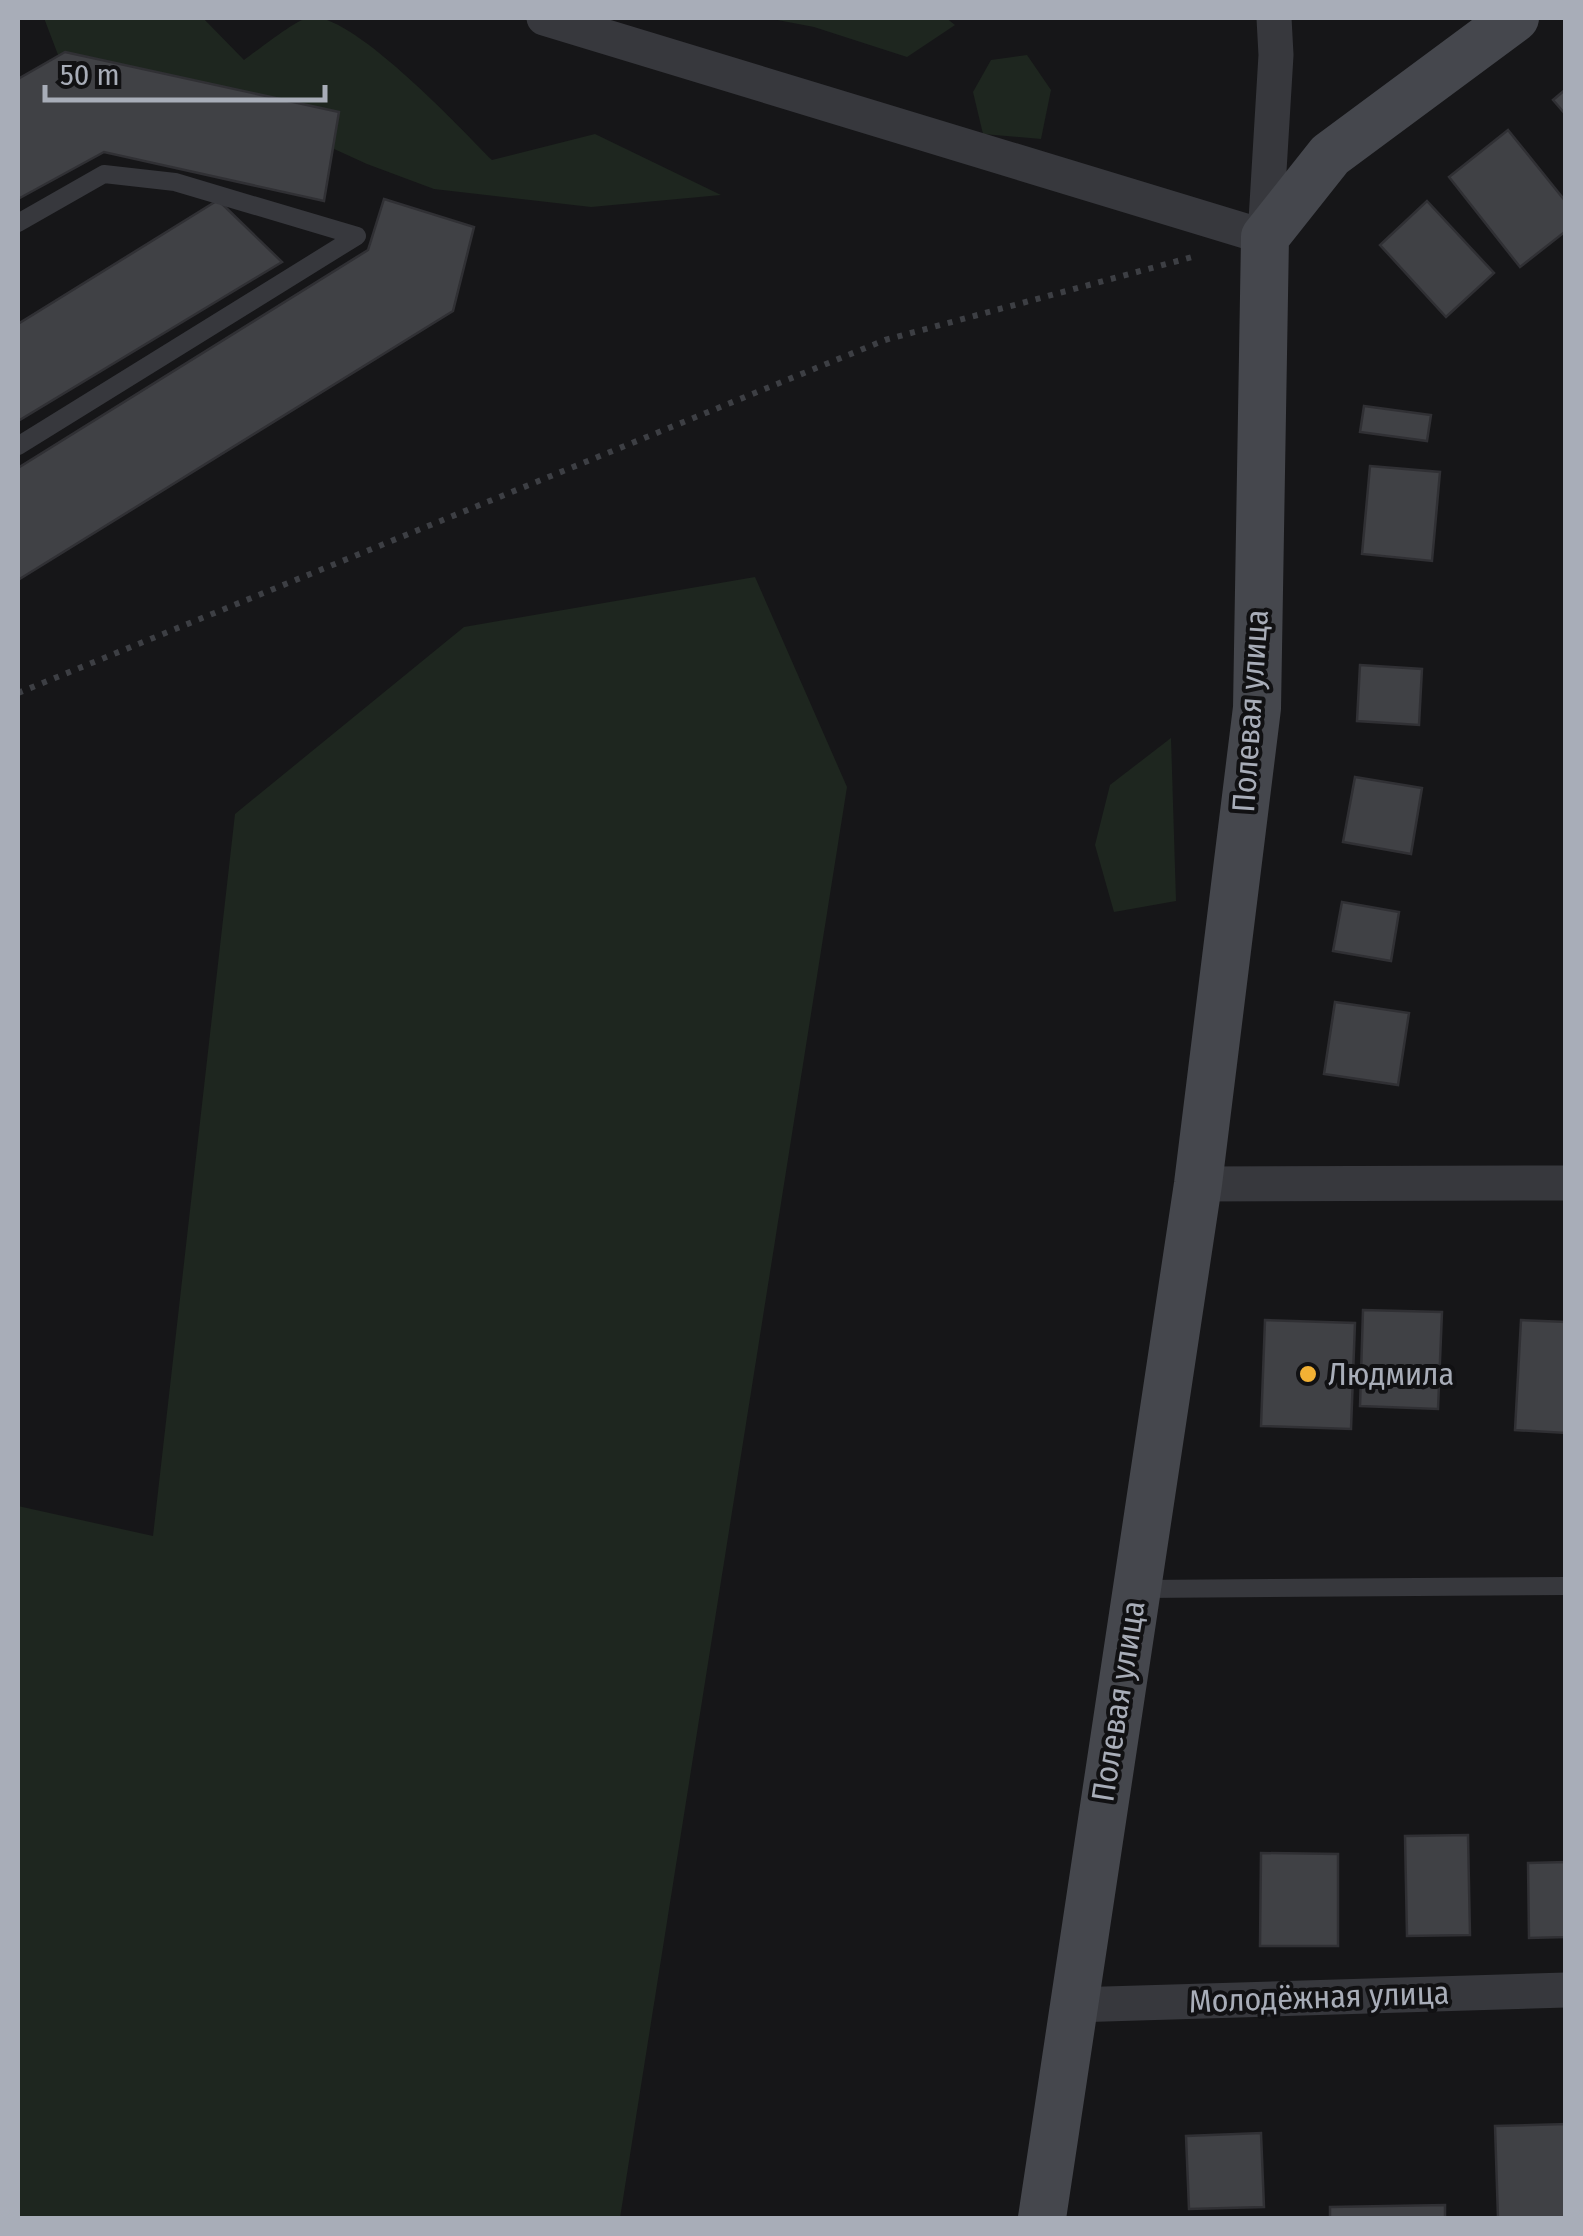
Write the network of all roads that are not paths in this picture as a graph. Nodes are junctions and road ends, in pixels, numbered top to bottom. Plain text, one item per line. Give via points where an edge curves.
1 (544, 18) edge
2 (1274, 18) edge
3 (1516, 18) edge
4 (18, 222) edge
5 (1265, 237) junction
6 (18, 446) edge
7 (1566, 1183) edge
8 (1198, 1184) junction
9 (1566, 1586) edge
10 (1136, 1590) junction
11 (1566, 1990) edge
12 (1072, 2004) junction
13 (1042, 2218) edge

1 - 5 street
2 - 5 street
3 - 5 street via 1330,155
4 - 6 lane via 104,174 175,182 357,236
5 - 8 street, Полевая улица via 1257,708
7 - 8 street
8 - 10 street, Полевая улица
9 - 10 lane
10 - 12 street, Полевая улица
11 - 12 street, Молодёжная улица
12 - 13 street, Полевая улица

